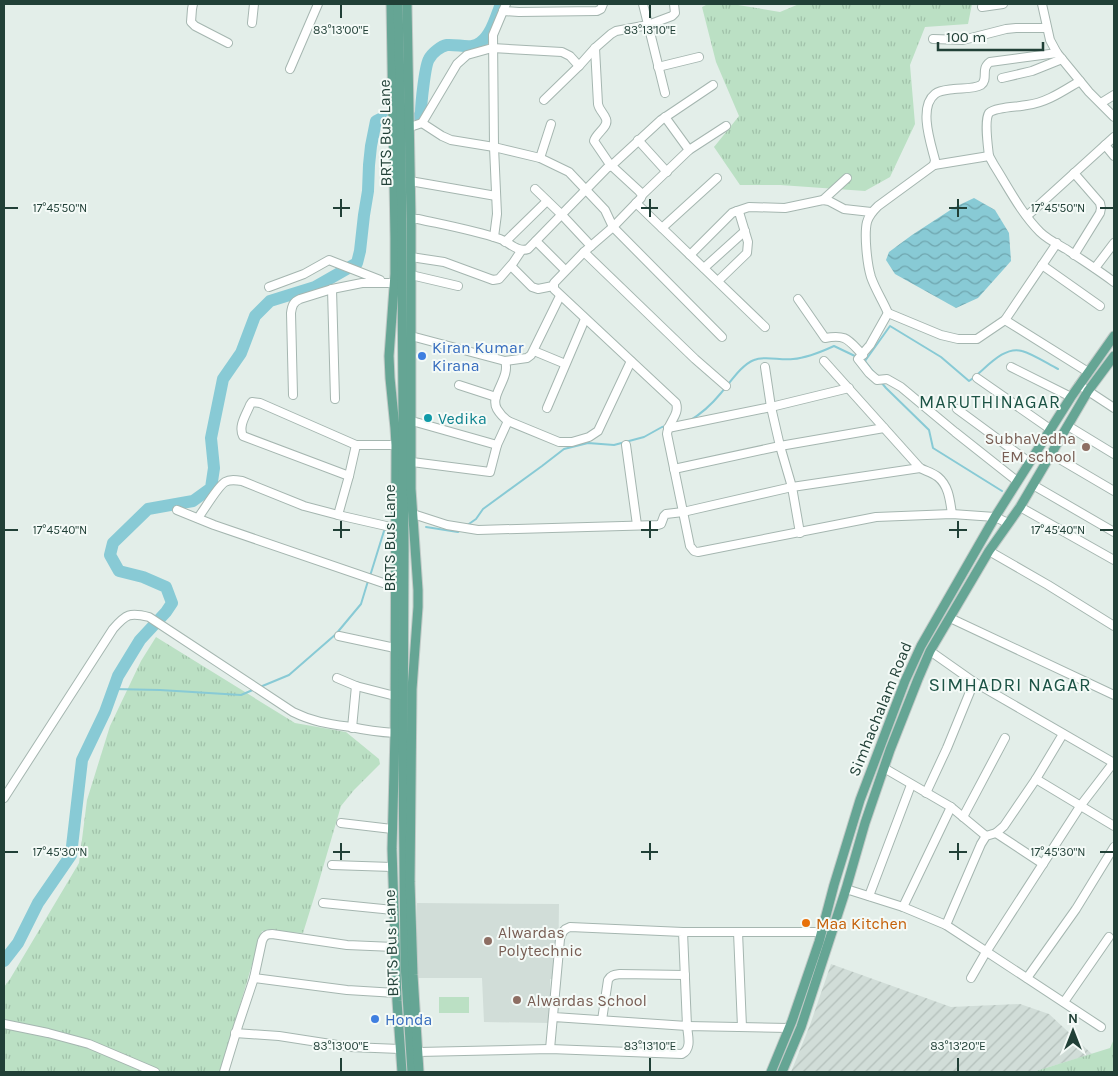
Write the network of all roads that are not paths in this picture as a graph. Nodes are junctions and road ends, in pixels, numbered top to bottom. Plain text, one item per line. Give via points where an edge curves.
1 (193, 4) edge
2 (254, 4) edge
3 (317, 4) edge
4 (390, 4) edge
5 (398, 4) edge
6 (407, 4) edge
7 (603, 4) edge
8 (643, 4) edge
9 (674, 4) edge
10 (1003, 4) edge
11 (1042, 4) edge
12 (505, 7) edge
13 (982, 7) dead end
14 (252, 24) dead end
15 (648, 25) junction
16 (1047, 28) junction
17 (933, 39) dead end
18 (228, 44) dead end
19 (492, 48) junction
20 (595, 48) junction
21 (1060, 56) junction
22 (699, 57) dead end
23 (579, 66) junction
24 (658, 66) junction
25 (290, 68) dead end
26 (1002, 78) dead end
27 (1080, 82) junction
28 (713, 85) dead end
29 (400, 93) junction
30 (665, 93) dead end
31 (1114, 95) edge
32 (544, 100) dead end
33 (1101, 103) junction
34 (665, 117) junction
35 (1114, 117) edge
36 (422, 123) junction
37 (551, 124) dead end
38 (726, 126) dead end
39 (403, 128) junction
40 (1114, 137) edge
41 (638, 140) junction
42 (1105, 145) junction
43 (494, 147) junction
44 (689, 150) junction
45 (989, 156) junction
46 (1114, 156) edge
47 (540, 158) junction
48 (934, 165) junction
49 (611, 166) junction
50 (666, 172) junction
51 (1074, 173) junction
52 (717, 178) dead end
53 (847, 178) dead end
54 (410, 181) junction
55 (535, 189) dead end
56 (586, 190) junction
57 (642, 195) junction
58 (496, 196) junction
59 (823, 200) junction
60 (547, 201) junction
61 (636, 203) junction
62 (737, 211) junction
63 (871, 212) junction
64 (562, 215) junction
65 (1026, 216) junction
66 (411, 219) junction
67 (613, 227) junction
68 (662, 228) junction
69 (745, 231) junction
70 (494, 237) junction
71 (536, 241) junction
72 (505, 242) junction
73 (1056, 243) junction
74 (1114, 243) edge
75 (587, 249) junction
76 (521, 251) junction
77 (690, 255) junction
78 (1074, 255) junction
79 (411, 257) junction
80 (511, 266) junction
81 (1042, 266) junction
82 (704, 268) junction
83 (1095, 268) junction
84 (565, 270) junction
85 (411, 275) junction
86 (718, 281) junction
87 (1114, 282) edge
88 (390, 283) junction
89 (458, 286) dead end
90 (553, 286) junction
91 (269, 287) dead end
92 (332, 289) junction
93 (560, 296) junction
94 (798, 299) dead end
95 (1100, 306) dead end
96 (888, 312) junction
97 (585, 319) junction
98 (1005, 320) junction
99 (765, 327) dead end
100 (411, 336) junction
101 (1114, 336) edge
102 (722, 337) dead end
103 (534, 351) junction
104 (1114, 356) edge
105 (861, 357) junction
106 (505, 361) junction
107 (631, 361) junction
108 (824, 361) dead end
109 (563, 363) dead end
110 (765, 367) dead end
111 (1011, 367) dead end
112 (1088, 372) junction
113 (977, 378) dead end
114 (459, 385) dead end
115 (1079, 385) junction
116 (726, 386) dead end
117 (849, 388) junction
118 (1088, 391) junction
119 (293, 395) dead end
120 (496, 397) junction
121 (1071, 397) junction
122 (335, 399) dead end
123 (771, 406) junction
124 (547, 408) dead end
125 (1114, 408) edge
126 (957, 409) dead end
127 (412, 421) junction
128 (508, 422) junction
129 (1068, 426) junction
130 (668, 428) junction
131 (884, 428) junction
132 (1050, 430) junction
133 (626, 444) dead end
134 (356, 445) junction
135 (396, 445) junction
136 (497, 445) junction
137 (780, 446) junction
138 (1051, 454) junction
139 (1114, 454) edge
140 (412, 462) junction
141 (1029, 462) junction
142 (920, 468) junction
143 (674, 469) junction
144 (349, 476) junction
145 (1017, 481) junction
146 (1033, 485) junction
147 (792, 487) junction
148 (1114, 491) edge
149 (1020, 506) junction
150 (178, 510) dead end
151 (683, 512) junction
152 (413, 514) junction
153 (952, 514) junction
154 (338, 515) junction
155 (995, 517) junction
156 (198, 518) junction
157 (1008, 523) junction
158 (636, 525) junction
159 (395, 528) junction
160 (1114, 532) edge
161 (800, 533) junction
162 (989, 551) junction
163 (1114, 560) edge
164 (395, 587) junction
165 (950, 618) junction
166 (1114, 626) edge
167 (340, 636) dead end
168 (921, 646) junction
169 (395, 648) junction
170 (930, 651) junction
171 (337, 678) dead end
172 (974, 682) junction
173 (356, 686) junction
174 (1114, 695) edge
175 (395, 696) junction
176 (352, 728) junction
177 (395, 733) junction
178 (1063, 734) junction
179 (1005, 738) dead end
180 (1114, 762) edge
181 (884, 768) junction
182 (1036, 779) junction
183 (911, 785) junction
184 (926, 793) junction
185 (4, 798) edge
186 (1081, 806) junction
187 (950, 807) junction
188 (963, 817) junction
189 (341, 823) dead end
190 (1114, 826) edge
191 (392, 829) junction
192 (996, 833) junction
193 (986, 836) junction
194 (1114, 847) edge
195 (1043, 864) junction
196 (332, 865) dead end
197 (392, 867) junction
198 (834, 885) junction
199 (846, 888) junction
200 (869, 896) junction
201 (323, 903) dead end
202 (903, 907) junction
203 (393, 910) junction
204 (946, 925) junction
205 (683, 932) junction
206 (738, 932) junction
207 (821, 932) junction
208 (1109, 937) dead end
209 (394, 947) junction
210 (986, 952) junction
211 (685, 975) junction
212 (254, 978) junction
213 (971, 978) dead end
214 (1027, 978) junction
215 (396, 993) junction
216 (1064, 1002) junction
217 (554, 1017) junction
218 (602, 1020) junction
219 (4, 1024) edge
220 (790, 1025) junction
221 (687, 1026) junction
222 (742, 1027) junction
223 (801, 1027) junction
224 (1101, 1027) dead end
225 (235, 1034) junction
226 (400, 1049) junction
227 (550, 1049) junction
228 (418, 1052) junction
229 (155, 1072) edge
230 (224, 1072) edge
231 (402, 1072) edge
232 (412, 1072) edge
233 (419, 1072) edge
234 (771, 1072) edge
235 (782, 1072) edge

1 - 18 street via 191,22
2 - 14 street
3 - 25 street
4 - 29 main road
5 - 29 main road, BRTS Bus Lane
6 - 29 main road
7 - 12 street via 597,11 519,12
8 - 15 street
9 - 15 street via 672,16
10 - 13 street
11 - 16 street
12 - 19 street via 492,35
15 - 20 street via 616,31
15 - 24 street
16 - 17 street via 1011,29 963,40
16 - 21 street
19 - 23 street via 562,52
19 - 36 street via 467,54 461,59
19 - 43 street
20 - 23 street
20 - 49 street via 598,104 606,123 594,141
21 - 26 street via 1032,71
21 - 27 street
21 - 48 street via 990,62 984,69 982,84 934,95 930,99 927,127
22 - 24 street
23 - 32 street
24 - 30 street
27 - 33 street
27 - 45 street via 1045,100 990,112 987,118
28 - 34 street
29 - 39 main road
29 - 39 main road
31 - 33 street
33 - 35 street
34 - 41 street
34 - 44 street
36 - 39 street
36 - 43 street via 452,140
37 - 47 street
38 - 44 street
39 - 54 main road
39 - 88 main road
39 - 232 main road, BRTS Bus Lane via 404,934
40 - 42 street
41 - 49 street
41 - 50 street
42 - 46 street
42 - 51 street
43 - 47 street
43 - 58 street
44 - 50 street
45 - 48 street
45 - 65 street
47 - 56 street via 569,172
48 - 63 street
49 - 56 street
49 - 57 street
50 - 57 street
51 - 65 street
51 - 78 street via 1101,208
52 - 68 street
53 - 59 street
54 - 58 street
54 - 66 main road
55 - 60 street
56 - 64 street
56 - 67 street via 605,210
57 - 61 street
58 - 70 street
59 - 62 street via 784,208 749,206
59 - 63 street via 844,209
60 - 64 street
60 - 72 street
61 - 67 street
61 - 68 street
62 - 69 street via 741,214
62 - 77 street
63 - 96 street via 866,235 871,277
64 - 71 street
64 - 75 street
65 - 73 street via 1046,238
66 - 70 street
66 - 79 main road
67 - 75 street
67 - 102 street
68 - 77 street
69 - 82 street
69 - 86 street via 747,252
70 - 72 street
71 - 76 street
71 - 84 street
72 - 76 street
73 - 78 street
73 - 81 street
74 - 83 street
75 - 84 street
75 - 116 street via 694,358
76 - 80 street
77 - 82 street
78 - 83 street
79 - 80 street via 444,262 493,280 499,279
79 - 85 main road
80 - 90 street via 532,287
81 - 95 street
81 - 98 street
82 - 86 street
83 - 87 street
84 - 90 street
85 - 89 street
85 - 100 main road
86 - 99 street
88 - 91 street via 327,261
88 - 92 street via 362,283
88 - 135 main road via 389,356
90 - 93 street
92 - 119 street via 295,301 292,306
92 - 122 street
93 - 97 street
93 - 103 street
94 - 105 street via 825,338 841,336
96 - 98 street via 930,332 958,339 977,339
96 - 105 street
97 - 107 street
97 - 124 street
98 - 112 street
100 - 106 street
100 - 127 main road
101 - 112 main road, Simhachalam Road
103 - 106 street via 527,358
103 - 109 street
104 - 118 main road
105 - 145 street via 869,373 877,380 884,379 902,387
106 - 120 street via 506,374
107 - 128 street via 598,431 589,437 559,442
107 - 130 street via 676,403 678,408
108 - 117 street
110 - 123 street
111 - 121 street
112 - 115 main road, Simhachalam Road
113 - 132 street
114 - 120 street
115 - 118 street
115 - 121 main road, Simhachalam Road
117 - 123 street
117 - 131 street
118 - 125 street
118 - 129 main road
120 - 128 street via 497,410
121 - 132 main road, Simhachalam Road
123 - 130 street
123 - 137 street
126 - 141 street
127 - 136 street
127 - 140 main road
128 - 136 street
129 - 138 main road
129 - 139 street
130 - 143 street
131 - 137 street
131 - 142 street
132 - 141 main road, Simhachalam Road
133 - 158 street
134 - 135 street
134 - 144 street
134 - 144 street via 256,402 250,405 241,428 243,436
135 - 159 main road
136 - 140 street via 490,472
137 - 143 street
137 - 147 street
138 - 146 main road
138 - 148 street
140 - 152 main road
141 - 145 main road, Simhachalam Road
142 - 147 street
142 - 153 street via 945,485
143 - 151 street
144 - 154 street
145 - 155 main road, Simhachalam Road
146 - 149 main road
146 - 160 street
147 - 151 street
147 - 161 street
149 - 157 main road
149 - 163 street
150 - 156 street
151 - 158 street via 666,514 658,525
151 - 161 street via 690,546 698,552
152 - 158 street via 447,525 478,530
152 - 228 main road via 418,607 412,675 410,882
153 - 155 street
153 - 161 street via 876,517
154 - 156 street via 234,480 220,486
154 - 159 street
155 - 157 street
155 - 168 main road, Simhachalam Road
156 - 164 street
157 - 162 main road
159 - 164 main road
162 - 165 main road
162 - 166 street
164 - 169 main road
165 - 170 main road
165 - 174 street
167 - 169 street
168 - 170 main road
168 - 198 main road, Simhachalam Road via 904,680 860,800
169 - 175 main road
170 - 172 street
170 - 181 main road
171 - 173 street
172 - 178 street
172 - 184 street
173 - 175 street
173 - 176 street
175 - 177 main road
176 - 177 street
176 - 185 street via 320,723 293,712 149,617 134,613 121,619 113,629
177 - 191 main road
178 - 180 street
178 - 182 street
179 - 188 street
180 - 186 street
181 - 183 street
181 - 199 main road
182 - 186 street
182 - 192 street
183 - 184 street
183 - 200 street
184 - 187 street
186 - 190 street
186 - 195 street
187 - 188 street
187 - 202 street
188 - 193 street
189 - 191 street
191 - 197 main road
192 - 193 street
192 - 195 street
193 - 204 street
194 - 214 street via 1076,909
195 - 210 street
196 - 197 street
197 - 203 main road
198 - 199 main road
198 - 207 main road, Simhachalam Road
199 - 200 street
199 - 223 main road
200 - 202 street
201 - 203 street
202 - 204 street
203 - 209 main road
204 - 210 street
205 - 206 street
205 - 211 street
205 - 217 street via 566,929 560,939
206 - 207 street
206 - 222 street
207 - 220 main road, Simhachalam Road
208 - 216 street
209 - 212 street via 347,945 267,934 262,941
209 - 215 main road
210 - 213 street
210 - 214 street
211 - 218 street via 620,974 610,977
211 - 221 street
212 - 215 street
212 - 225 street
214 - 216 street
215 - 226 main road
216 - 224 street
217 - 218 street
217 - 227 street
218 - 221 street
219 - 229 street via 89,1044
220 - 222 street
220 - 223 main road
220 - 234 main road, Simhachalam Road
221 - 222 street
221 - 227 street via 688,1048 682,1054
223 - 235 main road
225 - 226 street via 279,1036 350,1047
225 - 230 street
226 - 231 main road
227 - 228 street
228 - 233 main road

